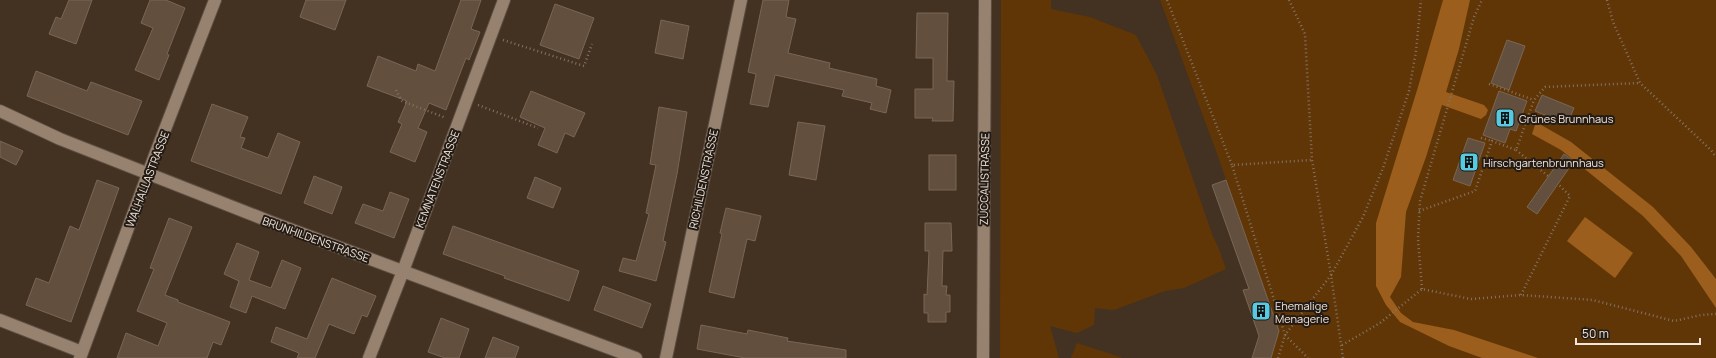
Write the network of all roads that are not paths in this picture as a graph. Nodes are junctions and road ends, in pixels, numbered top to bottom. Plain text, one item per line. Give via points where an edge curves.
1 (215, 0) edge
2 (504, 0) edge
3 (741, 0) edge
4 (985, 0) edge
5 (0, 111) edge
6 (148, 174) junction
7 (403, 271) junction
8 (0, 320) edge
9 (81, 355) edge
10 (369, 358) edge
11 (636, 358) edge
12 (666, 358) edge
13 (983, 358) edge

1 - 6 street, WALHALLASTRASSE
2 - 7 street, KEMNATENSTRASSE
3 - 12 street, RICHILDENSTRASSE
4 - 13 street, ZUCCALISTRASSE
5 - 6 street, BRUNHILDENSTRASSE via 60,139
6 - 7 street, BRUNHILDENSTRASSE
6 - 9 street, WALHALLASTRASSE
7 - 10 street, KEMNATENSTRASSE
7 - 11 street, BRUNHILDENSTRASSE
8 - 9 street

